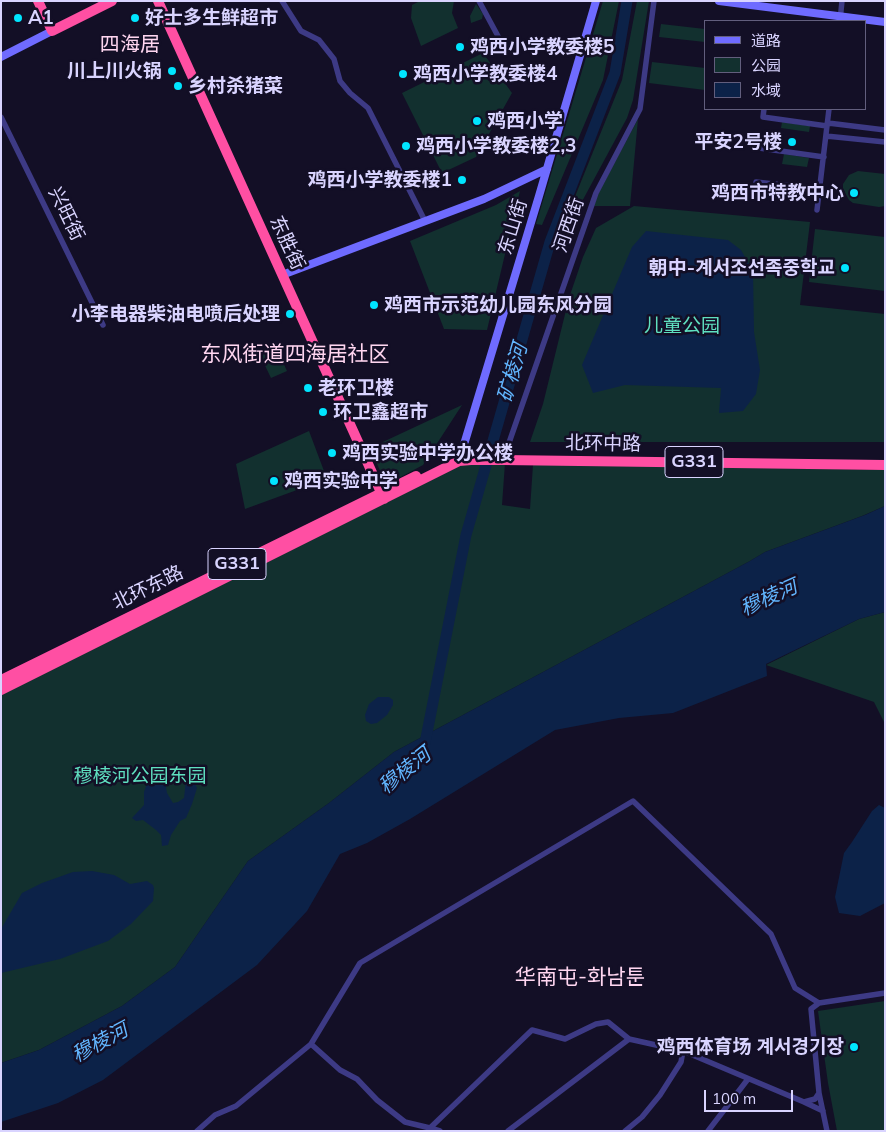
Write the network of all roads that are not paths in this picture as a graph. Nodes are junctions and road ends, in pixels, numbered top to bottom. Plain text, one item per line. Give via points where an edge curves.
1 (38, 1) edge
2 (44, 1) edge
3 (112, 1) edge
4 (158, 1) edge
5 (282, 1) edge
6 (479, 1) edge
7 (596, 1) edge
8 (654, 1) edge
9 (719, 1) edge
10 (842, 1) edge
11 (840, 19) edge
12 (855, 20) edge
13 (866, 21) edge
14 (885, 22) edge
15 (52, 32) junction
16 (499, 38) dead end
17 (1, 58) edge
18 (764, 110) edge
19 (829, 110) edge
20 (1, 117) edge
21 (828, 124) junction
22 (885, 130) edge
23 (826, 136) junction
24 (885, 142) edge
25 (759, 148) dead end
26 (824, 157) junction
27 (547, 169) junction
28 (756, 182) dead end
29 (820, 189) junction
30 (817, 210) dead end
31 (425, 221) junction
32 (282, 274) junction
33 (103, 325) dead end
34 (472, 456) joint
35 (504, 457) junction
36 (460, 458) junction
37 (885, 459) edge
38 (885, 465) edge
39 (383, 496) junction
40 (1, 680) edge
41 (1, 690) edge
42 (885, 993) edge
43 (818, 1003) junction
44 (629, 1039) junction
45 (311, 1044) junction
46 (683, 1052) junction
47 (748, 1079) junction
48 (819, 1093) junction
49 (804, 1102) junction
50 (823, 1111) junction
51 (426, 1128) edge
52 (197, 1131) edge
53 (440, 1131) edge
54 (508, 1131) edge
55 (625, 1131) edge
56 (708, 1131) edge
57 (827, 1131) edge

1 - 15 highway
2 - 15 street
3 - 15 highway
4 - 32 highway, 东胜街
5 - 31 street via 301,31 319,40 334,59 340,81 368,108
6 - 16 street
7 - 27 main road, 东山街
8 - 35 street, 河西街 via 640,109 596,193
9 - 11 main road
10 - 11 street
11 - 12 main road
13 - 14 main road
15 - 17 main road
18 - 21 street via 763,118
19 - 21 street
20 - 33 street, 兴旺街
21 - 22 street
21 - 23 street
23 - 24 street
23 - 26 street
25 - 26 street
26 - 29 street
27 - 31 main road via 484,199
27 - 36 main road, 东山街
28 - 29 street
29 - 30 street
31 - 32 main road
32 - 39 highway, 东胜街
34 - 35 highway, 北环中路 / G331
34 - 36 highway, 北环东路 / G331
35 - 37 highway, 北环中路 / G331
35 - 38 highway, 北环中路 / G331
36 - 39 highway, 北环东路 / G331
39 - 40 highway, 北环东路 / G331
39 - 41 highway, 北环东路 / G331
42 - 43 street
43 - 45 street via 796,988 771,934 633,801 360,963
43 - 48 street via 811,1010
44 - 46 street
44 - 51 street via 608,1022 596,1024 565,1039 532,1030
44 - 54 street
45 - 51 street via 405,1122
45 - 52 street via 236,1106 215,1115
46 - 47 street
46 - 55 street via 681,1062 660,1095
47 - 49 street
47 - 56 street
48 - 49 street via 815,1099
48 - 50 street
49 - 50 street
50 - 57 street
51 - 53 street

